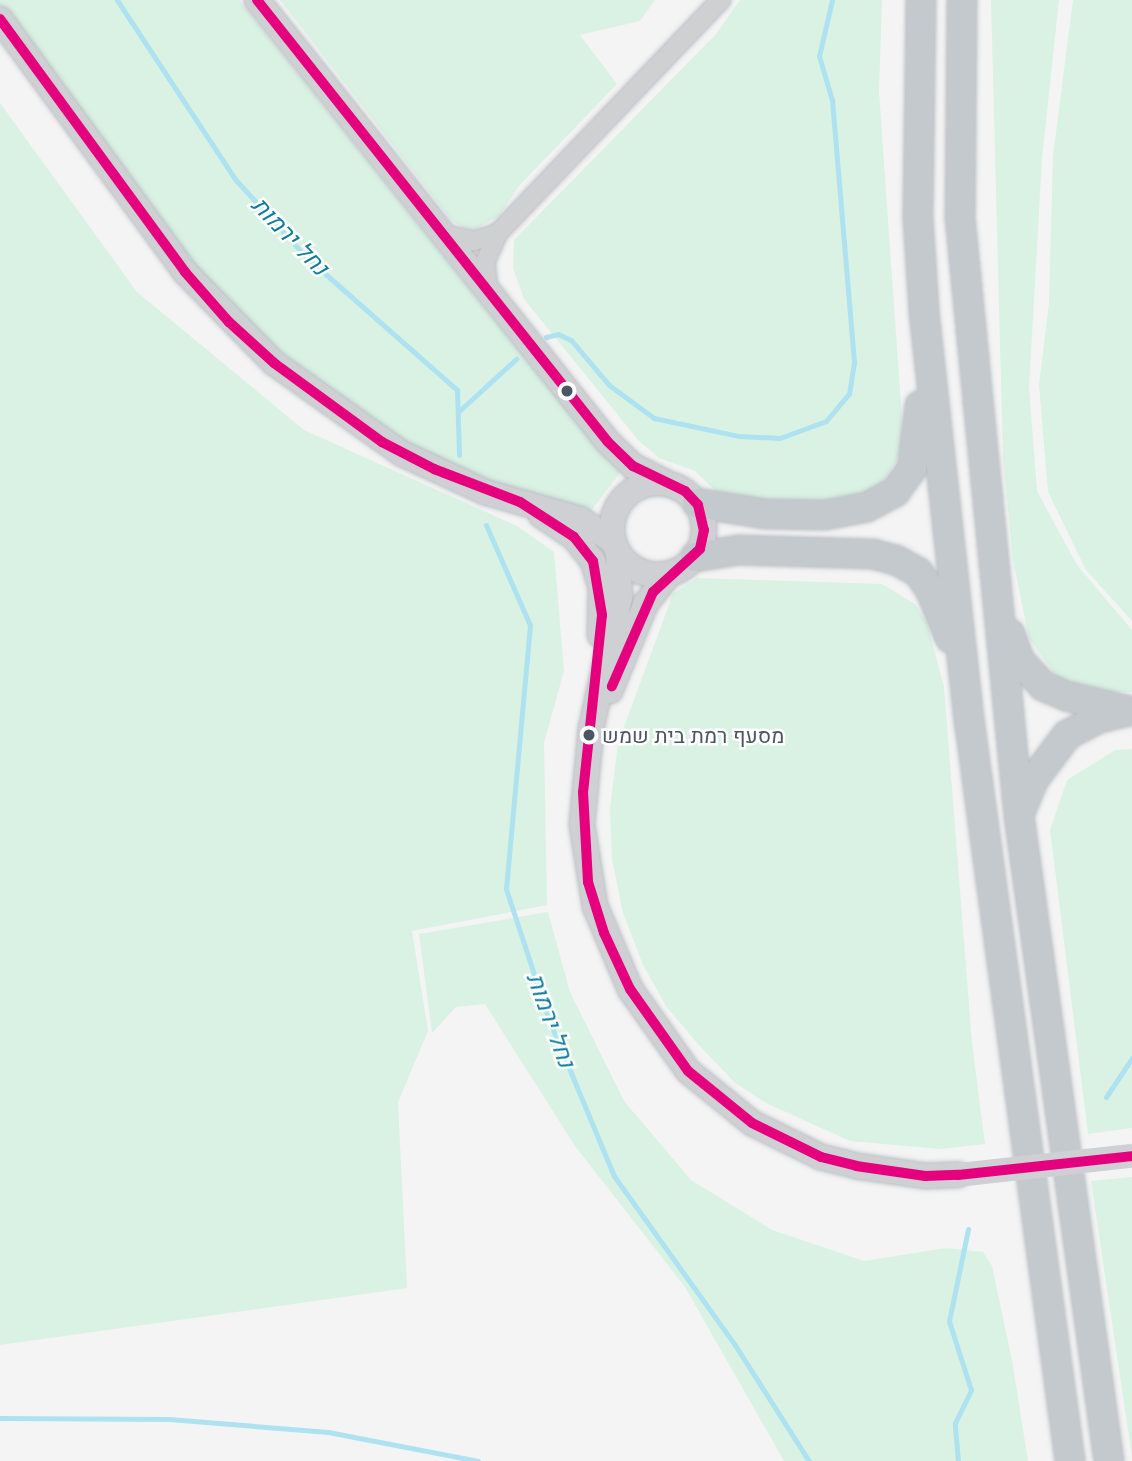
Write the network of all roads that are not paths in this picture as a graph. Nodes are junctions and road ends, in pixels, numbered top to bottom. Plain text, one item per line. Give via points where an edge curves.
1 (257, 0) edge
2 (721, 0) edge
3 (921, 0) edge
4 (962, 0) edge
5 (0, 19) edge
6 (436, 231) junction
7 (498, 233) junction
8 (493, 302) junction
9 (923, 312) junction
10 (667, 483) junction
11 (520, 502) junction
12 (697, 503) junction
13 (616, 547) junction
14 (695, 557) junction
15 (670, 573) junction
16 (996, 588) junction
17 (1131, 711) edge
18 (594, 712) junction
19 (970, 726) junction
20 (587, 765) junction
21 (1019, 815) junction
22 (1131, 1156) edge
23 (1070, 1461) edge
24 (1109, 1461) edge

1 - 6 main road
2 - 7 street
3 - 9 highway via 918,205
4 - 16 highway via 960,217
5 - 11 main road via 185,272 229,322 294,378 383,442 444,474
6 - 7 street via 463,241
6 - 8 main road
7 - 8 street via 485,261
8 - 10 main road via 622,458
9 - 12 highway via 918,441 912,469 895,492 867,507 825,515 738,512
9 - 19 highway
10 - 12 main road
10 - 13 main road via 640,485 624,497 613,514
11 - 13 main road via 580,519
11 - 18 main road via 573,537 598,573 602,615
12 - 14 main road via 704,530
13 - 15 main road via 644,573
13 - 18 main road via 620,597
14 - 15 main road
14 - 19 highway via 738,550 873,554 918,572 948,632
15 - 20 main road via 653,592 636,625
16 - 17 highway via 1020,661 1033,677 1066,696
16 - 21 highway
17 - 21 highway via 1099,718 1067,735 1034,779
18 - 20 main road
19 - 23 highway
20 - 22 main road, bridge via 584,855 604,933 647,1017 688,1071 752,1123 821,1157 892,1173 957,1175
21 - 24 highway

